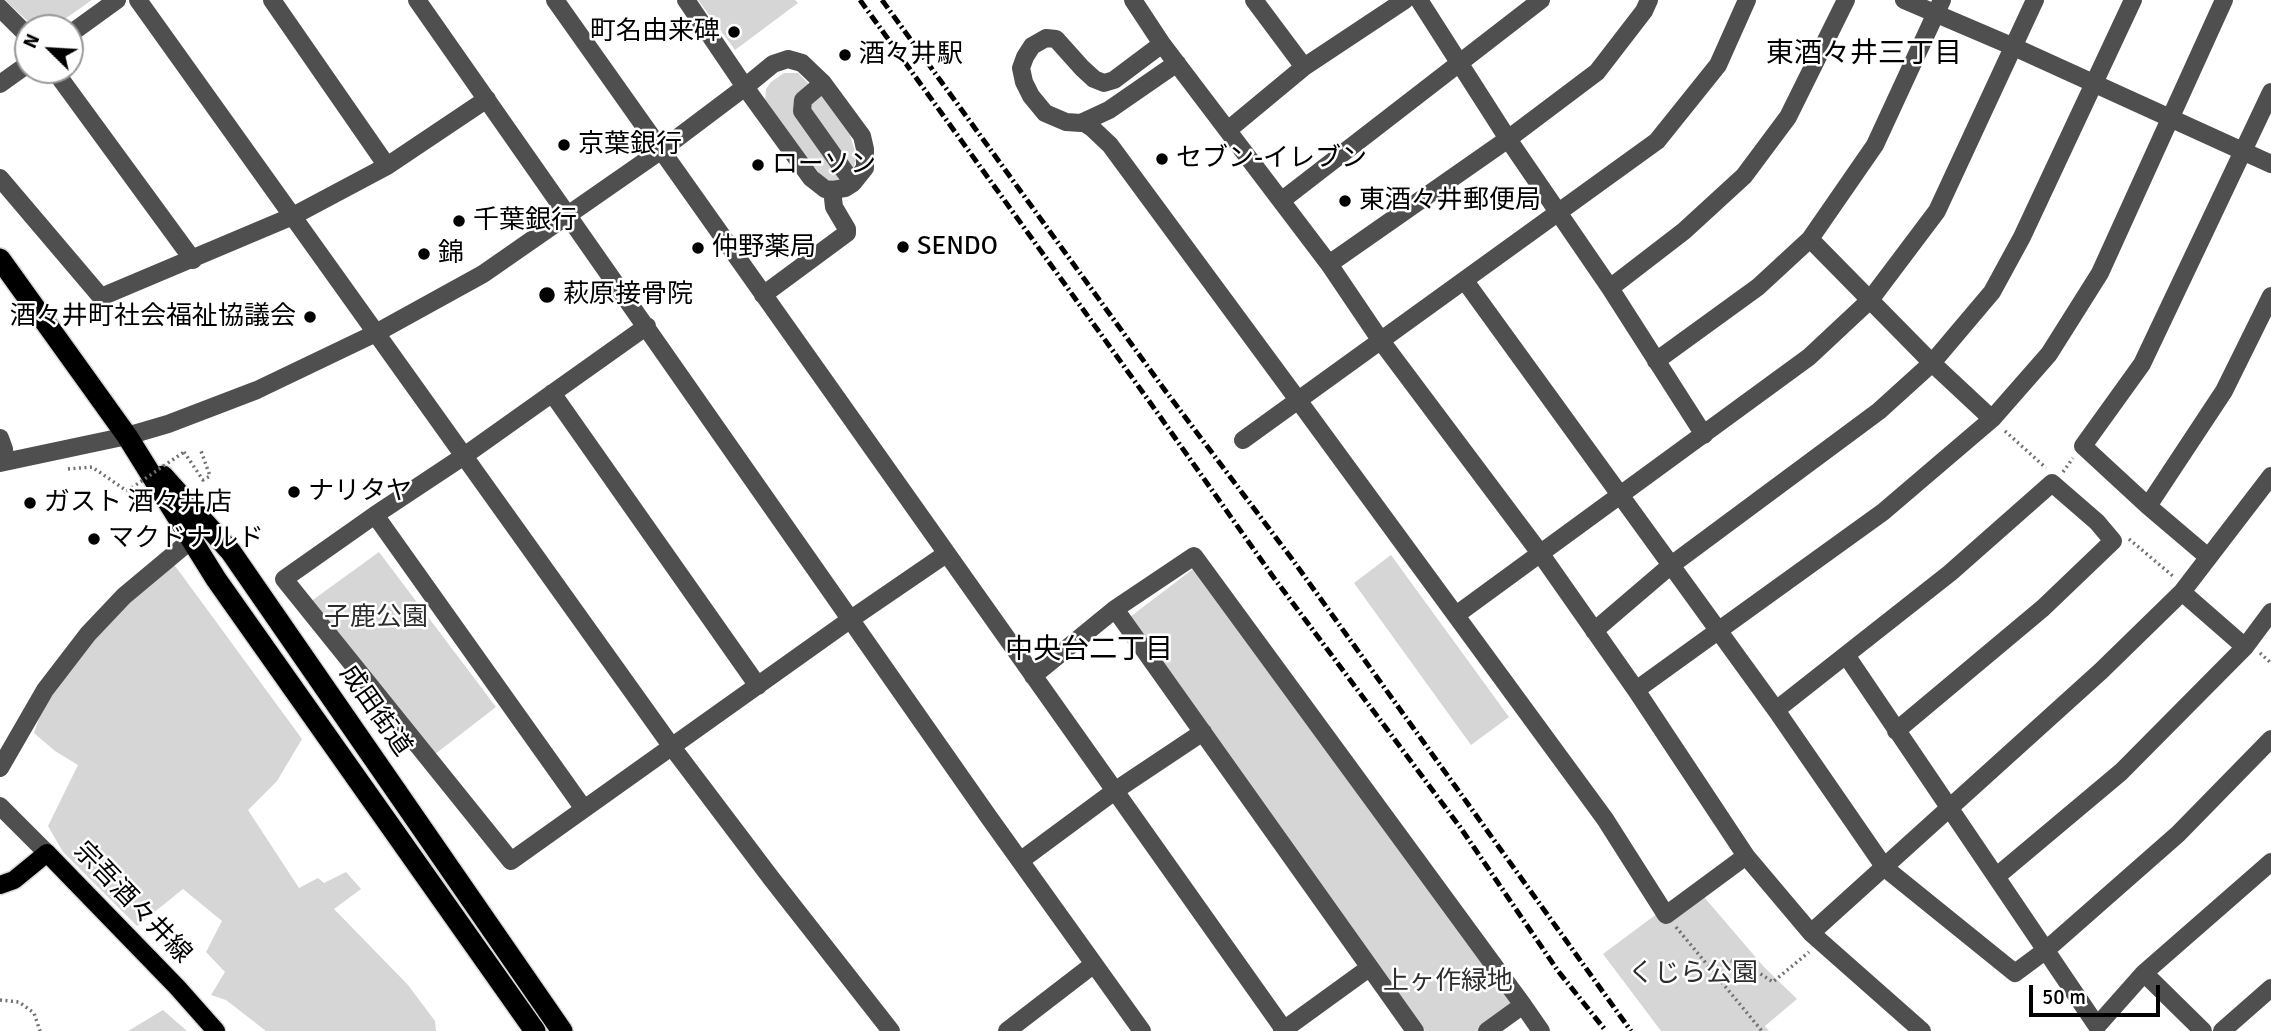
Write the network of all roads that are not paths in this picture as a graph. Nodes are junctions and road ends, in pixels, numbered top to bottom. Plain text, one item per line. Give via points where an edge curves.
1 (117, 0) edge
2 (138, 0) edge
3 (272, 0) edge
4 (417, 0) edge
5 (555, 0) edge
6 (686, 0) edge
7 (1133, 0) edge
8 (1254, 0) edge
9 (1405, 0) edge
10 (1419, 0) edge
11 (1541, 0) edge
12 (1649, 0) edge
13 (1747, 0) edge
14 (1846, 0) edge
15 (1904, 0) edge
16 (2035, 0) edge
17 (2133, 0) edge
18 (2224, 0) edge
19 (1938, 7) edge
20 (0, 8) edge
21 (14, 22) edge
22 (84, 24) edge
23 (1162, 44) junction
24 (2014, 47) junction
25 (1177, 64) junction
26 (1459, 64) junction
27 (1304, 67) junction
28 (823, 83) junction
29 (2095, 83) junction
30 (64, 84) edge
31 (745, 87) junction
32 (2271, 92) edge
33 (487, 99) junction
34 (2171, 117) junction
35 (1083, 122) junction
36 (1228, 130) junction
37 (1508, 139) junction
38 (660, 151) junction
39 (2244, 152) junction
40 (2271, 164) edge
41 (387, 166) junction
42 (0, 178) edge
43 (853, 183) junction
44 (832, 190) junction
45 (1281, 201) junction
46 (1558, 214) junction
47 (567, 215) junction
48 (293, 216) junction
49 (1810, 239) junction
50 (0, 258) edge
51 (193, 260) junction
52 (1329, 264) junction
53 (1465, 281) junction
54 (1610, 288) junction
55 (763, 295) junction
56 (2271, 296) edge
57 (1870, 300) junction
58 (647, 326) junction
59 (376, 333) junction
60 (1381, 341) junction
61 (1656, 361) junction
62 (1932, 363) junction
63 (552, 393) junction
64 (1298, 400) junction
65 (1992, 419) junction
66 (1704, 435) junction
67 (127, 436) junction
68 (0, 438) edge
69 (1243, 440) dead end
70 (464, 456) junction
71 (2, 462) edge
72 (2271, 476) edge
73 (1620, 497) junction
74 (2148, 506) junction
75 (374, 515) junction
76 (191, 540) junction
77 (946, 554) junction
78 (1540, 554) junction
79 (2208, 557) junction
80 (1670, 566) junction
81 (2182, 592) junction
82 (1115, 609) junction
83 (2271, 612) edge
84 (1456, 615) junction
85 (851, 619) junction
86 (1717, 630) junction
87 (1594, 631) junction
88 (2245, 647) junction
89 (1846, 655) junction
90 (1033, 676) junction
91 (758, 686) junction
92 (1636, 690) junction
93 (1776, 710) junction
94 (1896, 731) junction
95 (1203, 732) junction
96 (2271, 739) edge
97 (672, 747) junction
98 (0, 768) edge
99 (1116, 790) junction
100 (0, 806) edge
101 (1948, 808) junction
102 (584, 809) junction
103 (47, 853) junction
104 (1746, 856) junction
105 (1020, 861) junction
106 (2271, 862) edge
107 (1885, 868) junction
108 (1997, 876) junction
109 (0, 884) edge
110 (1811, 933) junction
111 (2046, 950) junction
112 (1094, 964) junction
113 (1369, 968) junction
114 (2144, 973) junction
115 (2271, 988) edge
116 (1523, 1005) junction
117 (216, 1031) edge
118 (534, 1031) edge
119 (562, 1031) edge
120 (891, 1031) edge
121 (1007, 1031) edge
122 (1142, 1031) edge
123 (1284, 1031) edge
124 (1415, 1031) edge
125 (1487, 1031) edge
126 (1541, 1031) edge
127 (1922, 1031) edge
128 (2203, 1031) edge
129 (2222, 1031) edge

1 - 22 street
2 - 48 street
3 - 41 street
4 - 33 street
5 - 38 street
6 - 31 street
7 - 23 street
8 - 27 street
9 - 27 street
10 - 26 street
11 - 26 street
12 - 37 street via 1597,72
13 - 46 street via 1718,65 1657,141
14 - 54 street via 1788,117 1744,176 1684,231
15 - 19 street
16 - 24 street
17 - 29 street
18 - 34 street
19 - 24 street
19 - 49 street via 1875,145
20 - 21 street
23 - 25 street
23 - 35 street via 1104,83 1082,68 1056,39 1046,38 1032,46 1021,68 1031,96 1045,113 1066,122
24 - 29 street
24 - 57 street via 1937,211
25 - 35 street
25 - 36 street
26 - 37 street
26 - 45 street
27 - 36 street
28 - 31 street via 802,63 788,59 773,64
28 - 43 street via 862,136 865,168
28 - 43 street via 803,100 802,111
29 - 34 street
29 - 62 street via 1992,292
30 - 51 street
31 - 38 street
31 - 44 street via 811,178
32 - 39 street
33 - 41 street
33 - 47 street
34 - 39 street
34 - 65 street via 2100,273 2049,354
35 - 64 street via 1110,145
36 - 45 street
37 - 46 street
37 - 52 street
38 - 47 street
38 - 55 street
39 - 40 street
39 - 74 street via 2142,364 2083,446
41 - 48 street
42 - 51 street via 102,297
43 - 44 street
44 - 55 street via 834,208 847,233
45 - 52 street
46 - 53 street
46 - 54 street
47 - 58 street
47 - 59 street via 483,274
48 - 51 street
48 - 59 street
49 - 57 street
49 - 61 street via 1758,287
50 - 67 highway, 成田街道
52 - 60 street
53 - 60 street
53 - 73 street
54 - 61 street
55 - 77 street
56 - 74 street via 2224,391
57 - 62 street
57 - 66 street via 1809,357
58 - 63 street
58 - 85 street
59 - 67 street via 257,390
59 - 70 street
60 - 64 street
60 - 78 street
61 - 66 street
62 - 65 street
62 - 80 street via 1879,411
63 - 70 street
63 - 91 street
64 - 69 street
64 - 84 street
65 - 86 street via 1883,512
66 - 73 street
67 - 71 street
67 - 76 highway, 成田街道
67 - 119 highway, 成田街道 via 231,552
68 - 71 street
70 - 75 street
70 - 97 street
72 - 79 street
73 - 78 street
73 - 80 street
74 - 79 street
75 - 102 street
75 - 102 street via 284,579 511,861
76 - 98 street via 124,596 88,634 45,690
76 - 118 highway, 成田街道
77 - 85 street
77 - 90 street
78 - 84 street
78 - 87 street
79 - 81 street
80 - 86 street
80 - 87 street
81 - 88 street
81 - 101 street
82 - 90 street
82 - 95 street
82 - 116 street via 1194,555
83 - 88 street
84 - 104 street via 1605,819 1666,915
85 - 91 street
85 - 105 street
86 - 92 street
86 - 93 street
87 - 92 street
88 - 108 street via 2121,772
89 - 93 street
89 - 94 street
89 - 94 street via 1950,573 2052,483 2113,541 2043,608
90 - 99 street
91 - 97 street
92 - 104 street
93 - 107 street
94 - 101 street
95 - 99 street
95 - 113 street
96 - 111 street via 2178,834
97 - 102 street
97 - 120 street
99 - 105 street
99 - 123 street
100 - 103 street
101 - 107 street
101 - 108 street
103 - 109 main road, 宗吾酒々井線 via 14,880
103 - 117 main road, 宗吾酒々井線
104 - 110 street
105 - 112 street
106 - 114 street
107 - 110 street
107 - 111 street via 2015,973
108 - 111 street
110 - 127 street
111 - 114 street via 2097,1026
112 - 121 street
112 - 122 street
113 - 123 street
113 - 124 street
114 - 128 street
115 - 129 street
116 - 125 street
116 - 126 street

